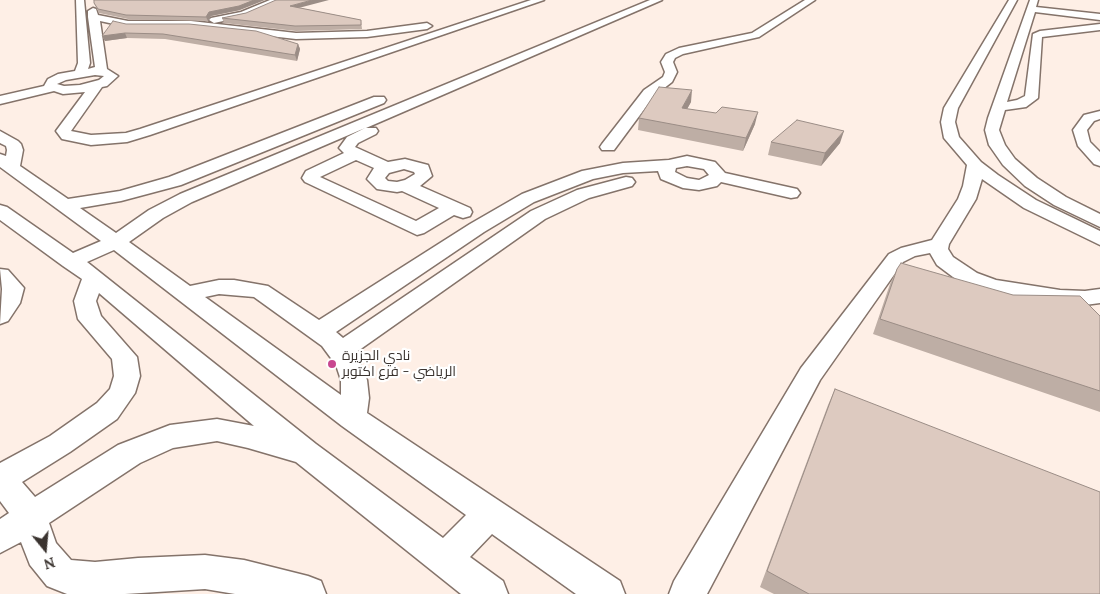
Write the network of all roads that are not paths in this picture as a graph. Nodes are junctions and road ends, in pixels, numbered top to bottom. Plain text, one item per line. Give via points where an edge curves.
1 (278, 0) edge
2 (514, 0) edge
3 (540, 0) edge
4 (633, 0) edge
5 (811, 0) edge
6 (1013, 0) edge
7 (664, 2) edge
8 (80, 4) edge
9 (1033, 4) edge
10 (93, 8) edge
11 (244, 14) junction
12 (1100, 16) edge
13 (191, 24) junction
14 (140, 25) junction
15 (1100, 27) edge
16 (235, 28) junction
17 (1072, 30) junction
18 (104, 33) junction
19 (1100, 36) edge
20 (101, 71) junction
21 (81, 72) junction
22 (450, 72) dead end
23 (52, 85) junction
24 (97, 85) junction
25 (0, 94) edge
26 (395, 94) dead end
27 (0, 100) edge
28 (998, 107) junction
29 (1100, 114) edge
30 (0, 136) edge
31 (356, 154) junction
32 (1100, 161) edge
33 (6, 162) edge
34 (975, 165) junction
35 (387, 168) junction
36 (670, 172) junction
37 (717, 176) junction
38 (174, 181) junction
39 (566, 182) junction
40 (413, 183) junction
41 (198, 192) junction
42 (792, 193) dead end
43 (515, 204) junction
44 (64, 205) junction
45 (453, 207) junction
46 (0, 211) edge
47 (538, 215) junction
48 (1100, 220) edge
49 (490, 226) junction
50 (1100, 239) edge
51 (116, 242) junction
52 (939, 244) junction
53 (415, 268) junction
54 (82, 270) junction
55 (0, 275) edge
56 (441, 280) junction
57 (186, 294) junction
58 (1100, 296) edge
59 (0, 316) edge
60 (318, 332) junction
61 (341, 351) junction
62 (352, 418) junction
63 (306, 453) junction
64 (0, 478) edge
65 (490, 513) junction
66 (30, 516) junction
67 (0, 537) edge
68 (445, 560) junction
69 (308, 594) edge
70 (490, 594) edge
71 (607, 594) edge
72 (687, 594) edge

1 - 11 street
2 - 16 street via 438,24 367,34 296,36
3 - 24 street via 144,132 100,140 67,136 63,131 65,126
4 - 22 street
5 - 39 street via 755,35 683,50 670,56 667,62 670,75 648,93 603,150 580,166
6 - 34 street via 951,108 948,122 952,138
7 - 31 street via 355,138 347,145
7 - 41 street
8 - 10 street
8 - 21 street via 84,63
9 - 12 street
9 - 28 street
10 - 14 street via 109,21
10 - 18 street
11 - 13 street
11 - 16 street
13 - 14 street
13 - 16 street
14 - 18 street
15 - 17 street
17 - 19 street
17 - 28 street via 1037,36 1031,98 1021,104
18 - 20 street
20 - 21 street
20 - 24 street via 112,76
21 - 23 street
23 - 24 street via 71,90
23 - 25 street
23 - 27 street
26 - 38 street
28 - 48 street via 992,130 997,145 1009,162 1031,182 1060,201
29 - 32 street via 1089,118 1080,130 1083,143
30 - 33 street via 13,144 16,150
31 - 35 street
31 - 45 street via 319,170 311,178 417,229
33 - 44 street
34 - 50 street via 1030,204
34 - 52 street via 967,200
35 - 40 street via 405,164 418,166 424,172
35 - 40 street via 376,175 378,182 389,186
36 - 37 street via 683,183 712,182
36 - 37 street via 680,161 695,161 714,168
36 - 39 street via 614,170
36 - 47 street via 603,187
37 - 42 street
38 - 41 street via 178,188
38 - 44 street via 121,196
39 - 43 street
40 - 45 street
40 - 49 street
41 - 51 street via 156,214
43 - 47 street
43 - 49 street
44 - 51 street
45 - 49 street
46 - 54 street
47 - 49 street
49 - 53 street
49 - 56 street
51 - 54 street
51 - 57 street
52 - 58 street via 944,260 960,273 981,283 1041,295
52 - 72 street via 896,258 822,358
53 - 56 street
53 - 60 street
54 - 63 street
54 - 64 street via 90,319 124,357 127,376 122,393 107,411 60,444
55 - 59 street via 13,288 9,303
56 - 61 street
57 - 60 street via 219,287 260,291
57 - 62 street
60 - 61 street
61 - 62 street via 354,380
62 - 65 street
63 - 66 street via 216,430 170,436 129,454
63 - 68 street
64 - 66 street
65 - 68 street
65 - 71 street
66 - 67 street
66 - 69 street via 42,553 59,574 71,578 95,580 138,574 205,572
68 - 70 street

